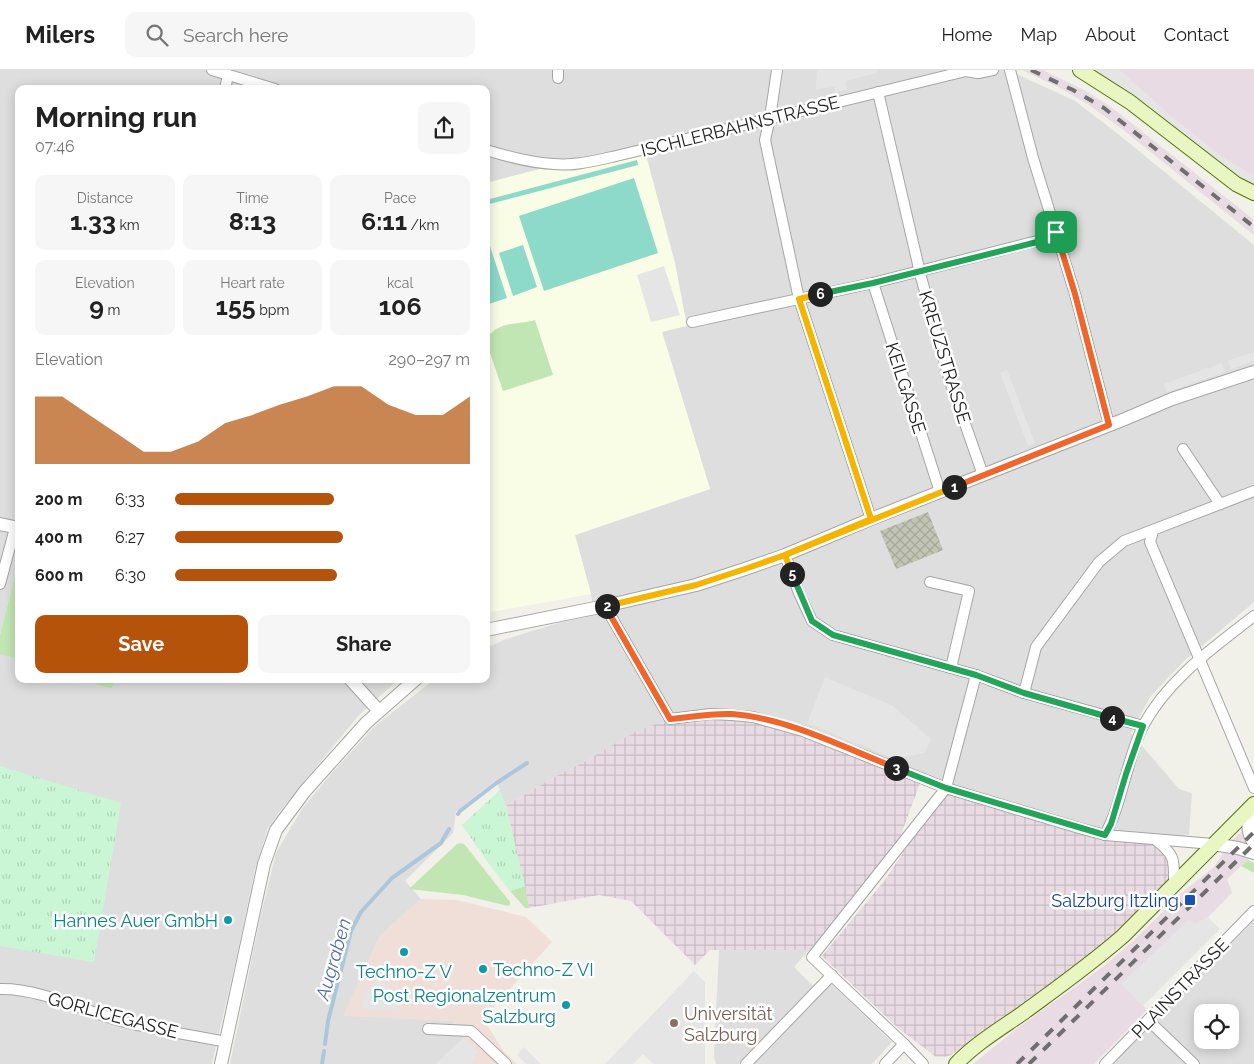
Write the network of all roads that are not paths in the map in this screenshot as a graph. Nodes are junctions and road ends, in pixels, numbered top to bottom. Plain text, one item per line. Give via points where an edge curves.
1 (212, 70) edge
2 (777, 70) edge
3 (993, 70) edge
4 (1010, 70) edge
5 (1080, 70) edge
6 (228, 75) junction
7 (225, 85) edge
8 (262, 85) edge
9 (878, 92) junction
10 (770, 118) junction
11 (490, 151) edge
12 (1254, 193) edge
13 (1056, 232) junction
14 (919, 271) junction
15 (873, 283) junction
16 (799, 299) junction
17 (692, 322) dead end
18 (1254, 372) edge
19 (1109, 425) junction
20 (1183, 449) dead end
21 (983, 475) junction
22 (1254, 491) edge
23 (940, 492) junction
24 (1220, 504) junction
25 (871, 519) junction
26 (0, 524) edge
27 (15, 528) edge
28 (1153, 531) junction
29 (15, 535) edge
30 (785, 555) junction
31 (930, 582) dead end
32 (0, 584) edge
33 (605, 606) junction
34 (1254, 616) edge
35 (490, 629) edge
36 (1199, 660) junction
37 (951, 668) junction
38 (976, 675) junction
39 (354, 683) edge
40 (411, 683) edge
41 (1024, 693) junction
42 (379, 711) junction
43 (1143, 726) junction
44 (946, 788) junction
45 (1254, 788) edge
46 (1254, 805) edge
47 (1105, 835) junction
48 (1155, 840) junction
49 (1254, 843) edge
50 (1213, 844) junction
51 (1254, 853) edge
52 (1174, 885) junction
53 (1254, 911) edge
54 (832, 976) junction
55 (0, 989) edge
56 (1149, 1021) junction
57 (428, 1030) dead end
58 (226, 1042) junction
59 (904, 1044) junction
60 (221, 1064) edge
61 (506, 1064) edge
62 (746, 1064) edge
63 (885, 1064) edge
64 (923, 1064) edge
65 (956, 1064) edge
66 (1105, 1064) edge
67 (1194, 1064) edge

1 - 6 street
2 - 10 street
3 - 9 street, ISCHLERBAHNSTRASSE via 966,71
4 - 13 street
5 - 12 main road via 1130,102 1236,184
6 - 7 street
6 - 8 street
9 - 10 street, ISCHLERBAHNSTRASSE
9 - 14 street, KREUZSTRASSE
10 - 11 street, ISCHLERBAHNSTRASSE via 582,163 556,164
10 - 16 street via 765,140
13 - 14 street via 1045,240
13 - 19 street
14 - 15 street
14 - 21 street, KREUZSTRASSE via 949,378
15 - 16 street
15 - 23 street, KEILGASSE
16 - 17 street
16 - 25 street
18 - 19 street via 1172,398
19 - 21 street
20 - 24 street
21 - 23 street
22 - 24 street
23 - 25 street
24 - 28 street
25 - 30 street
26 - 27 street
28 - 36 street via 1150,542
28 - 41 street via 1124,541 1099,562 1036,647
29 - 32 street
30 - 33 street via 696,585
30 - 37 street via 812,621 833,635
31 - 37 street via 969,591
33 - 35 street
33 - 44 street via 670,719 710,714 753,717 802,730
34 - 36 street
36 - 43 street via 1178,678
36 - 45 street
37 - 38 street
38 - 41 street
38 - 44 street
39 - 42 street
40 - 42 street
41 - 43 street
42 - 58 street via 305,791 276,830 264,864
43 - 47 street
44 - 47 street
44 - 54 street via 812,957
46 - 49 street via 1248,830
46 - 50 main road
47 - 48 street
48 - 50 street
48 - 52 street via 1174,861
50 - 51 street
50 - 52 main road
52 - 65 main road via 1101,956 986,1038
53 - 56 street, PLAINSTRASSE
54 - 59 street
54 - 62 street
55 - 58 street, GORLICEGASSE via 13,988 122,1021
56 - 66 street, PLAINSTRASSE
56 - 67 street
57 - 61 street via 471,1031
58 - 60 street
59 - 63 street
59 - 64 street

